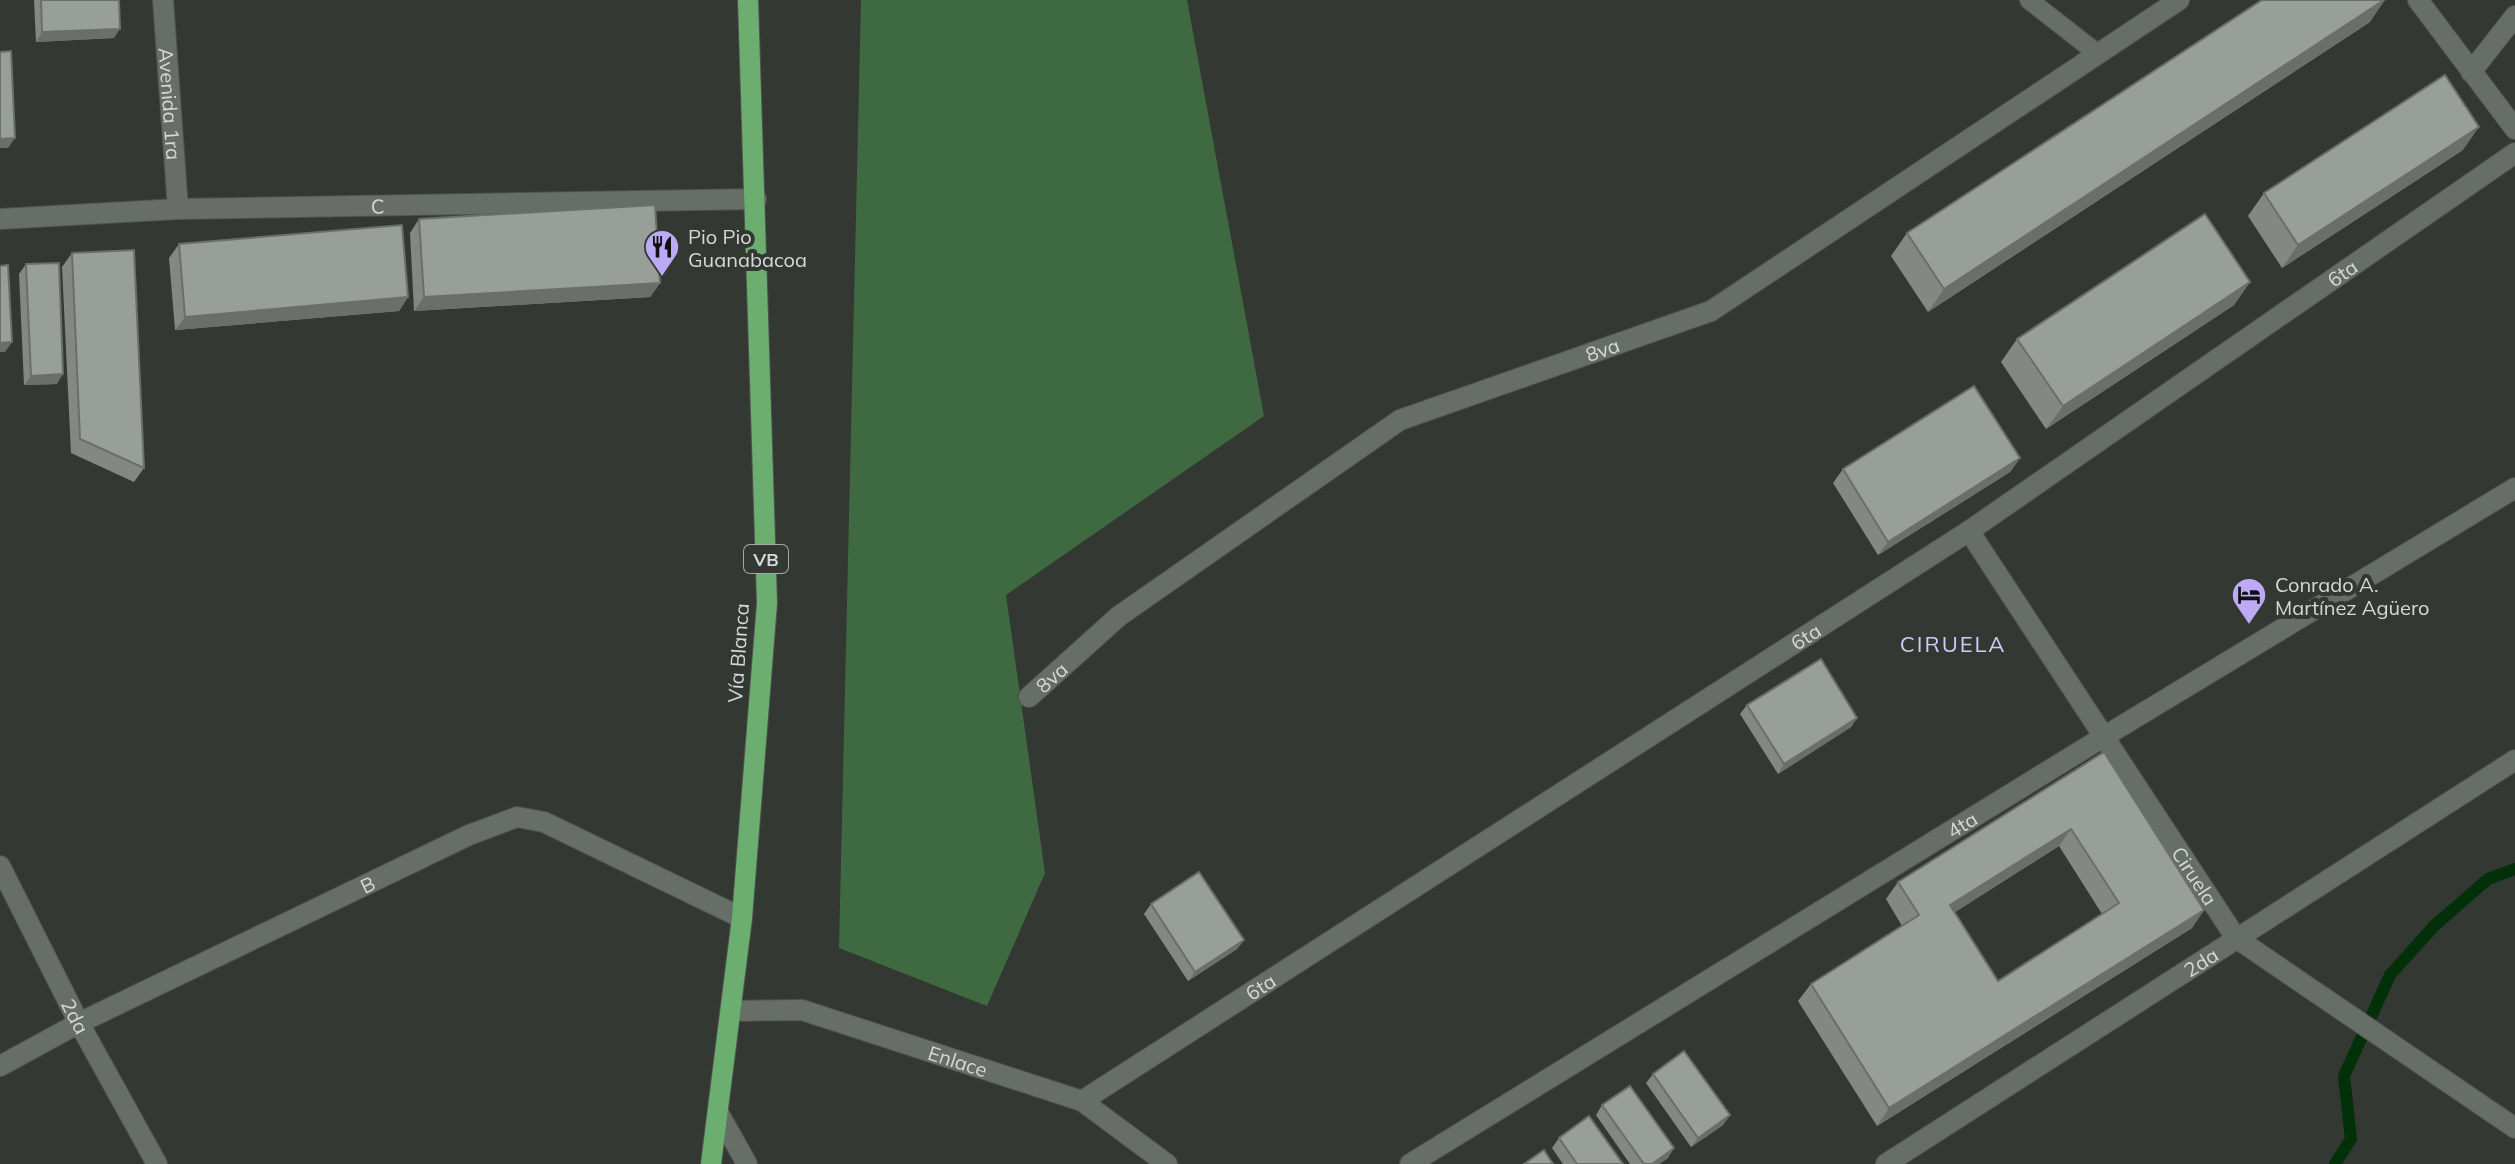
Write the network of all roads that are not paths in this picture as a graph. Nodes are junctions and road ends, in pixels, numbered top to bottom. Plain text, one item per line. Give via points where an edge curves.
1 (163, 0) edge
2 (748, 0) edge
3 (2029, 0) edge
4 (2179, 0) edge
5 (2418, 0) edge
6 (2515, 16) edge
7 (2098, 54) junction
8 (2471, 72) junction
9 (2515, 129) edge
10 (2515, 153) edge
11 (756, 199) junction
12 (178, 209) junction
13 (0, 219) edge
14 (2515, 488) edge
15 (1969, 531) junction
16 (1029, 697) dead end
17 (2105, 736) junction
18 (2515, 760) edge
19 (0, 866) edge
20 (742, 918) junction
21 (2236, 938) junction
22 (732, 1011) junction
23 (79, 1023) junction
24 (0, 1066) edge
25 (1082, 1101) junction
26 (719, 1114) junction
27 (2515, 1128) edge
28 (157, 1164) edge
29 (711, 1164) edge
30 (747, 1164) edge
31 (1167, 1164) edge
32 (1410, 1164) edge
33 (1886, 1164) edge

1 - 12 street, Avenida 1ra
2 - 11 main road, Vía Blanca / VB
3 - 7 lane
4 - 7 street, 8va
5 - 8 street
6 - 8 street
7 - 16 street, 8va via 1711,311 1400,420 1119,616
8 - 9 street
10 - 15 street, 6ta
11 - 12 street, C
11 - 20 main road, Vía Blanca / VB via 767,603
12 - 13 street, C
14 - 17 street, 4ta
15 - 17 street, Ciruela
15 - 25 street, 6ta
17 - 21 street, Ciruela
17 - 32 street, 4ta
18 - 21 street, 2da
19 - 23 street, 2da
20 - 22 main road, Vía Blanca / VB
20 - 23 street, B via 544,822 517,817 469,835
21 - 27 street, Ciruela
21 - 33 street, 2da
22 - 25 street, Enlace via 802,1010
22 - 26 main road, Vía Blanca / VB
23 - 24 street, B
23 - 28 street, 2da
25 - 31 street, Enlace
26 - 29 main road, Vía Blanca / VB
26 - 30 street

